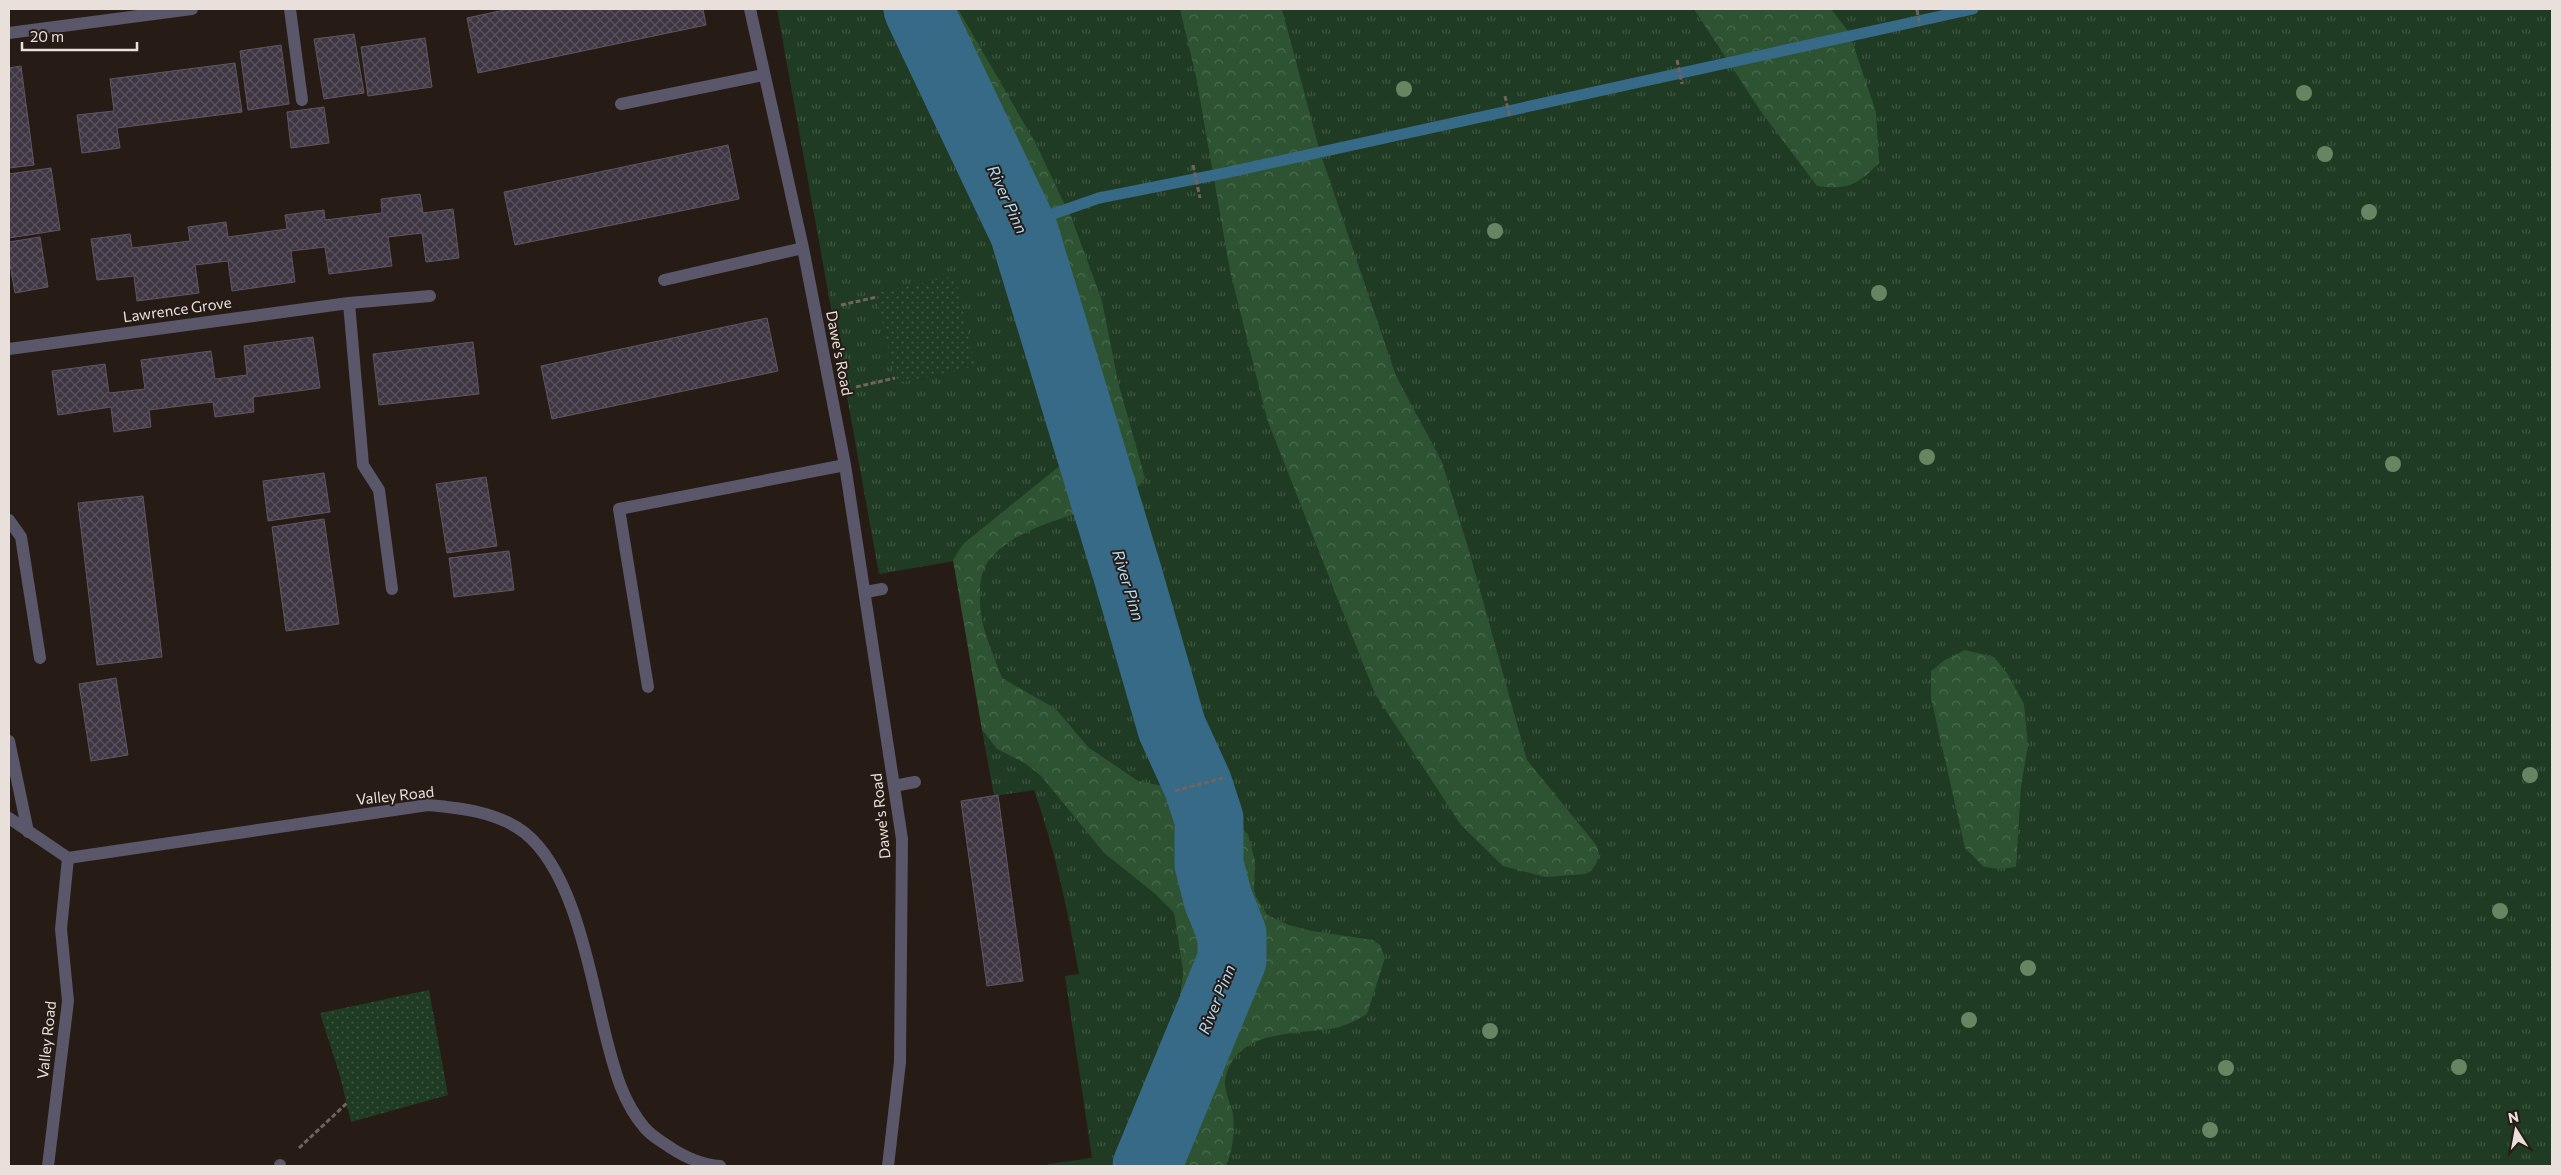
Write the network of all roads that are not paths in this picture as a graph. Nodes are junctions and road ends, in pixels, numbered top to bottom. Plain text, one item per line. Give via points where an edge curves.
1 (192, 9) edge
2 (290, 9) edge
3 (750, 9) edge
4 (9, 33) edge
5 (764, 75) junction
6 (302, 100) dead end
7 (621, 104) dead end
8 (802, 248) junction
9 (664, 280) dead end
10 (430, 296) dead end
11 (349, 302) junction
12 (9, 348) edge
13 (845, 465) junction
14 (9, 520) edge
15 (392, 589) dead end
16 (882, 589) dead end
17 (866, 592) junction
18 (40, 658) dead end
19 (648, 687) dead end
20 (9, 741) edge
21 (915, 782) dead end
22 (894, 786) junction
23 (9, 818) edge
24 (28, 832) junction
25 (68, 858) junction
26 (48, 1166) edge
27 (720, 1166) edge
28 (888, 1166) edge

1 - 4 street
2 - 6 street
3 - 5 street, Dawe's Road
5 - 7 street
5 - 8 street, Dawe's Road
8 - 9 street
8 - 13 street, Dawe's Road
10 - 11 street, Lawrence Grove
11 - 12 street, Lawrence Grove
11 - 15 street via 363,465 379,490
13 - 17 street, Dawe's Road
13 - 19 street via 619,509
14 - 18 street via 21,537
16 - 17 street
17 - 22 street, Dawe's Road
20 - 24 street
21 - 22 street
22 - 28 street, Dawe's Road via 902,839 900,1062
23 - 24 street
24 - 25 street
25 - 26 street, Valley Road via 61,929 68,1001
25 - 27 street, Valley Road via 428,805 483,814 512,825 535,843 569,897 617,1078 629,1106 652,1136 696,1161

